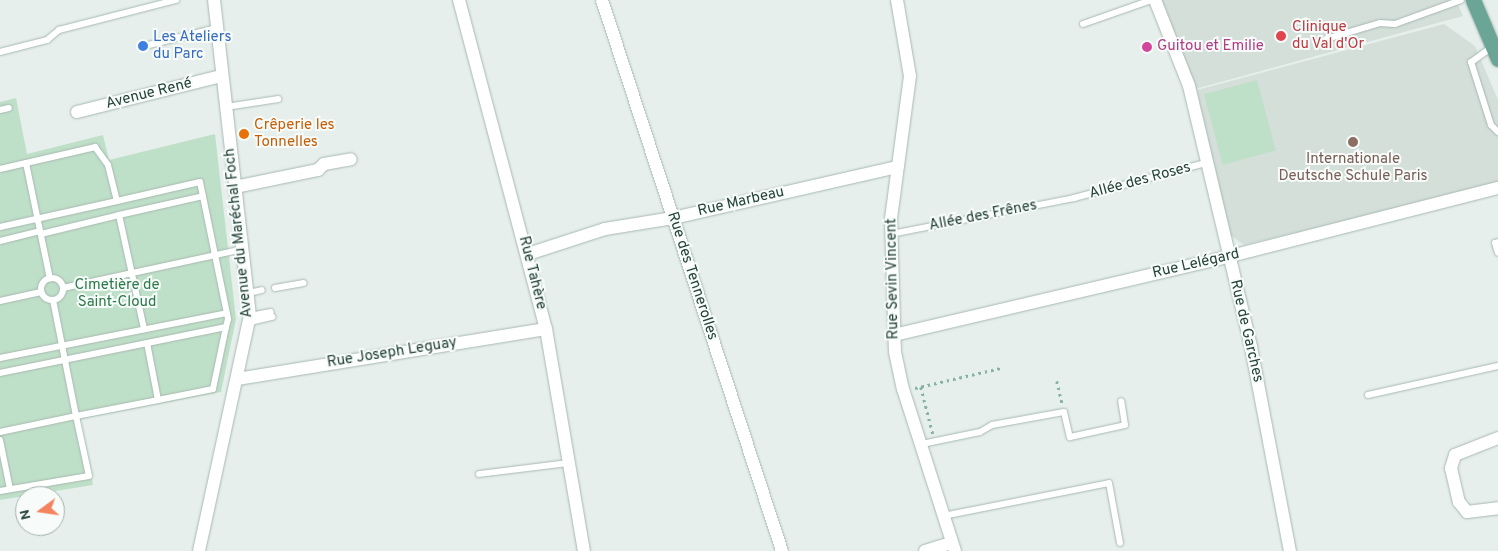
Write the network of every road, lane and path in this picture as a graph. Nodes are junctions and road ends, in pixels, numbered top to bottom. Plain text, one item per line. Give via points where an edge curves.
1 (176, 0) edge
2 (214, 0) edge
3 (459, 0) edge
4 (602, 0) edge
5 (897, 0) edge
6 (1150, 0) edge
7 (1155, 0) edge
8 (1461, 0) edge
9 (1473, 0) edge
10 (1484, 0) edge
11 (1083, 24) dead end
12 (216, 28) junction
13 (1326, 40) dead end
14 (149, 45) dead end
15 (1496, 46) edge
16 (0, 52) edge
17 (221, 76) junction
18 (278, 99) dead end
19 (9, 108) dead end
20 (225, 108) junction
21 (0, 110) edge
22 (77, 112) dead end
23 (1498, 132) edge
24 (351, 159) dead end
25 (26, 163) junction
26 (1206, 163) junction
27 (897, 167) junction
28 (0, 169) edge
29 (235, 188) junction
30 (1498, 188) edge
31 (203, 196) junction
32 (1074, 198) joint
33 (116, 201) junction
34 (119, 215) junction
35 (673, 218) junction
36 (38, 219) junction
37 (0, 227) edge
38 (40, 233) junction
39 (891, 234) junction
40 (0, 241) edge
41 (1498, 242) edge
42 (243, 249) junction
43 (213, 253) junction
44 (1498, 253) edge
45 (528, 254) junction
46 (1228, 257) junction
47 (132, 272) junction
48 (50, 279) junction
49 (304, 283) dead end
50 (63, 288) junction
51 (274, 288) dead end
52 (262, 290) dead end
53 (41, 292) junction
54 (248, 293) junction
55 (53, 300) junction
56 (0, 301) edge
57 (227, 313) junction
58 (271, 314) dead end
59 (250, 319) junction
60 (226, 327) junction
61 (144, 329) junction
62 (546, 329) junction
63 (894, 335) junction
64 (147, 344) junction
65 (62, 346) junction
66 (0, 358) edge
67 (65, 360) junction
68 (1498, 366) edge
69 (1001, 368) dead end
70 (0, 373) edge
71 (237, 378) junction
72 (1057, 381) dead end
73 (921, 387) junction
74 (903, 389) junction
75 (1368, 395) dead end
76 (158, 400) junction
77 (1121, 401) dead end
78 (1064, 412) junction
79 (76, 416) junction
80 (0, 432) edge
81 (1498, 438) edge
82 (0, 440) edge
83 (928, 442) junction
84 (570, 463) junction
85 (479, 474) dead end
86 (10, 489) junction
87 (0, 491) edge
88 (1498, 508) edge
89 (943, 516) junction
90 (1120, 543) dead end
91 (954, 547) edge
92 (199, 551) edge
93 (584, 551) edge
94 (782, 551) edge
95 (925, 551) edge
96 (1290, 551) edge

1 - 16 lane via 58,30 47,40
2 - 12 street, Avenue du Maréchal Foch
3 - 45 street, Rue Tahère
4 - 35 street, Rue des Tennerolles
5 - 27 street, Rue Sevin Vincent via 910,76
6 - 11 lane
7 - 26 street, Rue de Garches via 1189,86
8 - 13 lane via 1396,24 1380,24
9 - 15 main road
10 - 15 main road
12 - 14 lane
12 - 17 street, Avenue du Maréchal Foch
15 - 23 lane via 1471,62 1491,125
17 - 20 street, Avenue du Maréchal Foch
17 - 22 street, Avenue René
18 - 20 lane
19 - 21 lane
20 - 29 street, Avenue du Maréchal Foch
24 - 29 street via 324,164 318,170
25 - 28 lane
25 - 33 lane via 95,147 108,164
25 - 36 lane
26 - 32 lane, Allée des Roses
26 - 46 street, Rue de Garches
27 - 35 street, Rue Marbeau
27 - 39 street, Rue Sevin Vincent
29 - 42 street, Avenue du Maréchal Foch
30 - 46 street, Rue Lelégard
31 - 33 lane via 200,182
31 - 34 lane
31 - 43 lane
32 - 39 lane, Allée des Frênes
33 - 36 lane
34 - 38 lane
34 - 47 lane
35 - 45 street, Rue Marbeau via 605,229
35 - 94 street, Rue des Tennerolles
36 - 37 lane
36 - 38 lane
38 - 40 lane
38 - 48 lane
39 - 63 street, Rue Sevin Vincent
41 - 44 lane
42 - 43 lane
42 - 54 street, Avenue du Maréchal Foch
43 - 47 lane
43 - 57 lane
45 - 62 street, Rue Tahère
46 - 63 street, Rue Lelégard
46 - 96 street, Rue de Garches via 1270,438
47 - 50 lane
47 - 61 lane
48 - 50 lane via 58,281
48 - 53 lane via 43,284
49 - 51 lane
50 - 55 lane via 60,297
52 - 54 lane
53 - 55 lane
53 - 56 lane
54 - 59 street, Avenue du Maréchal Foch
55 - 65 lane
57 - 60 lane
57 - 61 lane
58 - 59 lane
59 - 71 street, Avenue du Maréchal Foch
60 - 64 lane
60 - 76 lane via 213,389
61 - 65 lane
62 - 71 street, Rue Joseph Leguay
62 - 84 street, Rue Tahère
63 - 74 street, Rue Sevin Vincent
64 - 67 lane
64 - 76 lane
65 - 66 lane
65 - 67 lane
67 - 70 lane
67 - 79 lane
68 - 75 lane
69 - 73 path
71 - 92 street, Avenue du Maréchal Foch
72 - 78 path
73 - 74 path
73 - 83 path
74 - 83 street, Rue Sevin Vincent
76 - 79 lane
77 - 78 lane via 1125,425 1070,437
78 - 83 lane via 992,425 980,432
79 - 80 lane
79 - 86 lane via 89,476
81 - 88 street via 1455,455 1451,468 1459,502 1467,512
82 - 86 lane
83 - 89 street, Rue Sevin Vincent
84 - 85 lane
84 - 93 street, Rue Tahère
86 - 87 lane
89 - 90 lane via 1108,483
89 - 91 street, Rue Sevin Vincent
91 - 95 street

